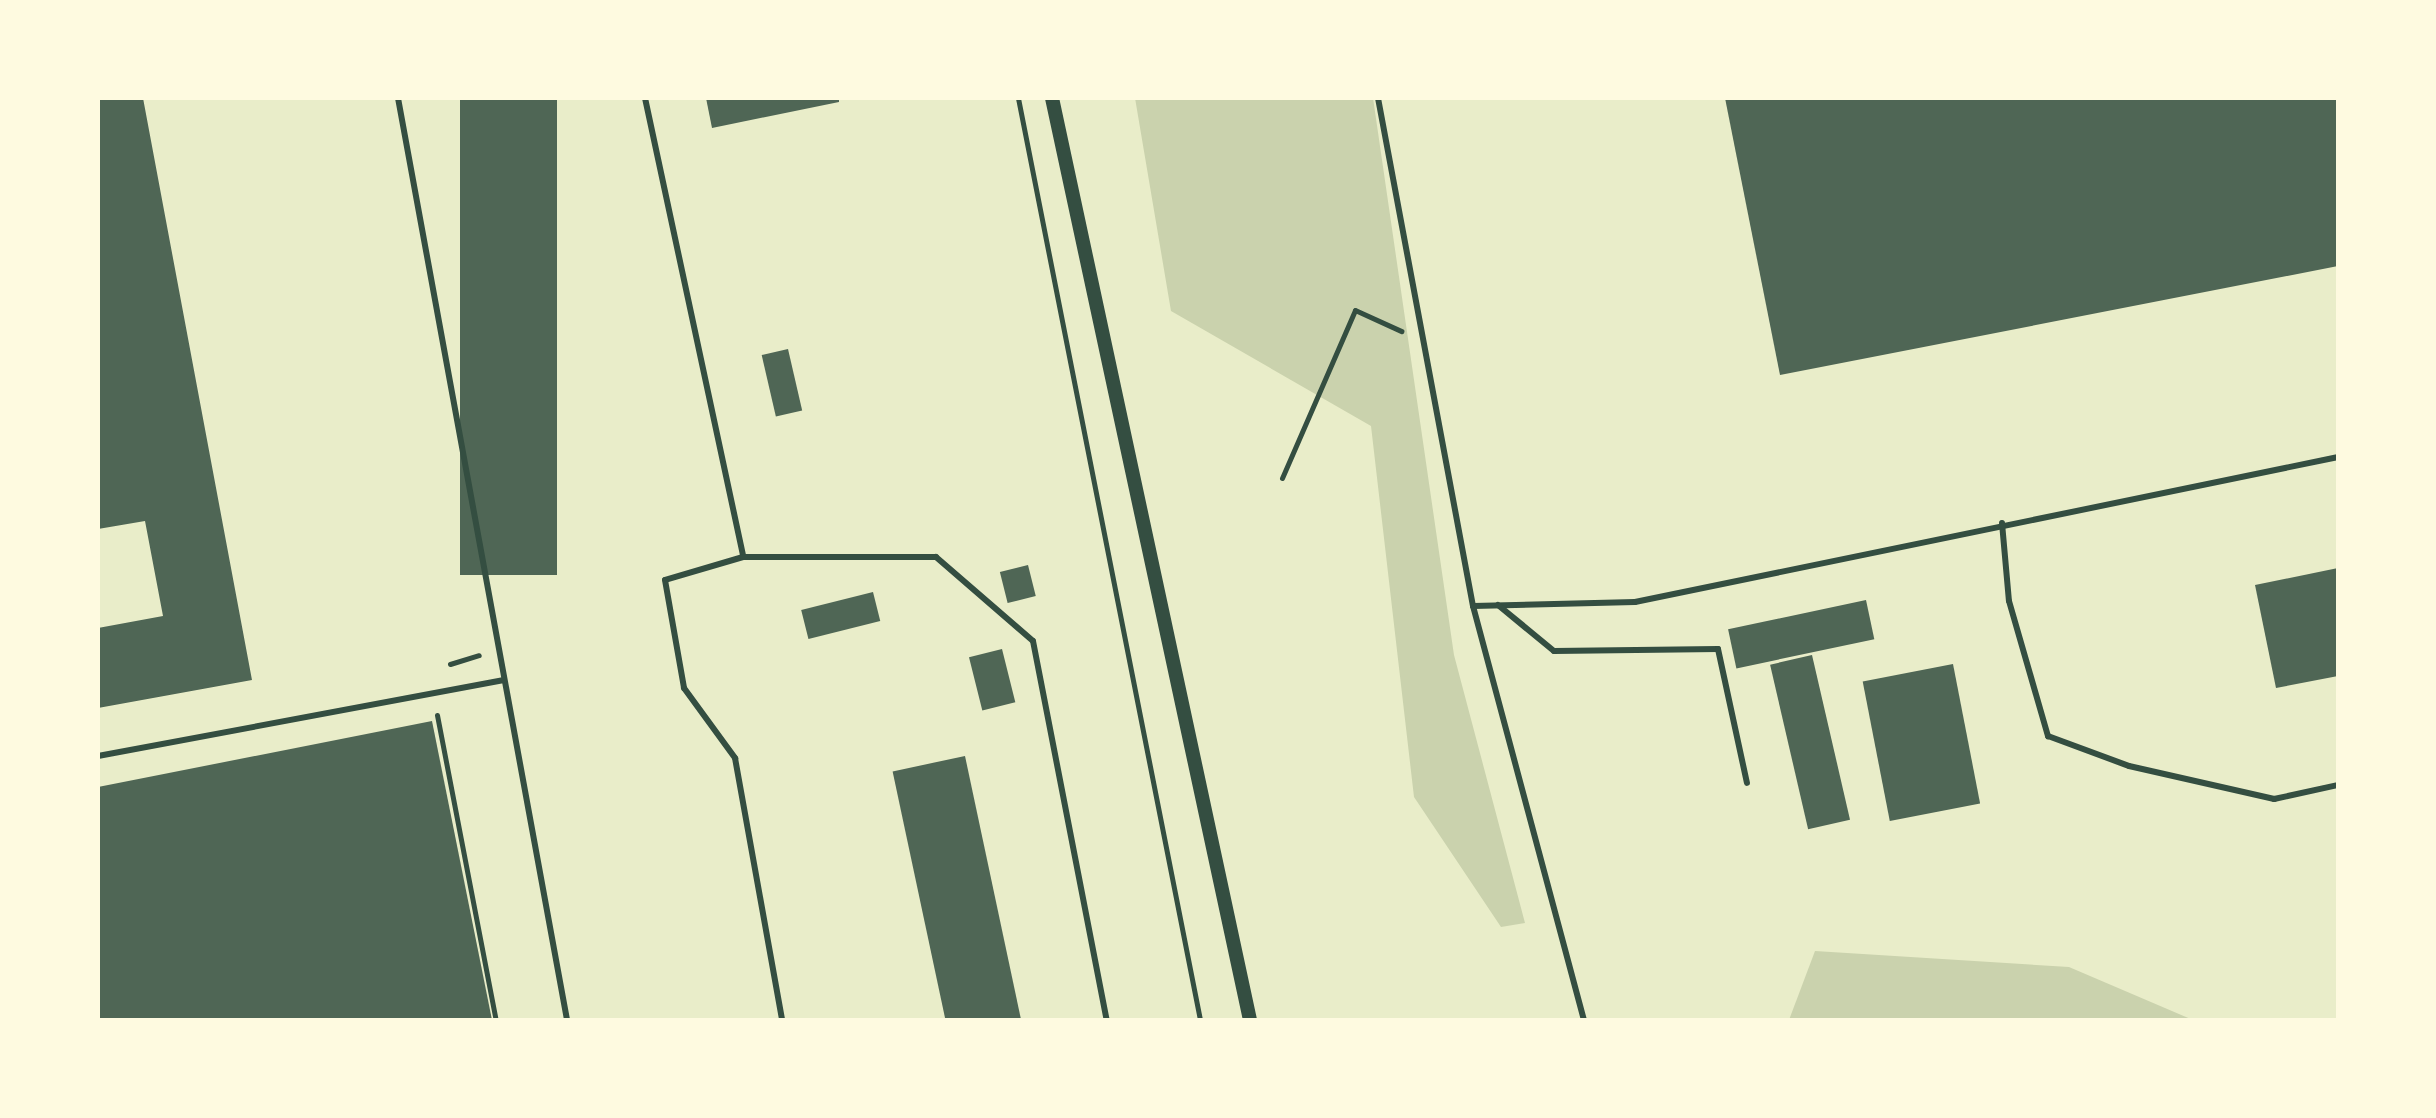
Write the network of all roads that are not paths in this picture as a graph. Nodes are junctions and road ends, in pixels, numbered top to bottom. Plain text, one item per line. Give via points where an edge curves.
1 (398, 98) edge
2 (645, 98) edge
3 (1052, 98) edge
4 (1378, 98) edge
5 (2338, 457) edge
6 (2002, 523) junction
7 (743, 557) junction
8 (1498, 605) junction
9 (1473, 606) junction
10 (504, 680) junction
11 (98, 756) edge
12 (1747, 783) dead end
13 (2338, 785) edge
14 (567, 1020) edge
15 (782, 1020) edge
16 (1107, 1020) edge
17 (1250, 1020) edge
18 (1584, 1020) edge

1 - 10 lane
2 - 7 lane
3 - 17 street
4 - 9 lane
5 - 6 lane
6 - 8 lane via 1635,602
6 - 13 lane via 2009,601 2048,736 2129,766 2274,799
7 - 15 lane via 665,580 684,688 735,758
7 - 16 lane via 936,557 1033,641
8 - 9 lane
8 - 12 lane via 1554,651 1718,649
9 - 18 lane
10 - 11 lane
10 - 14 lane

